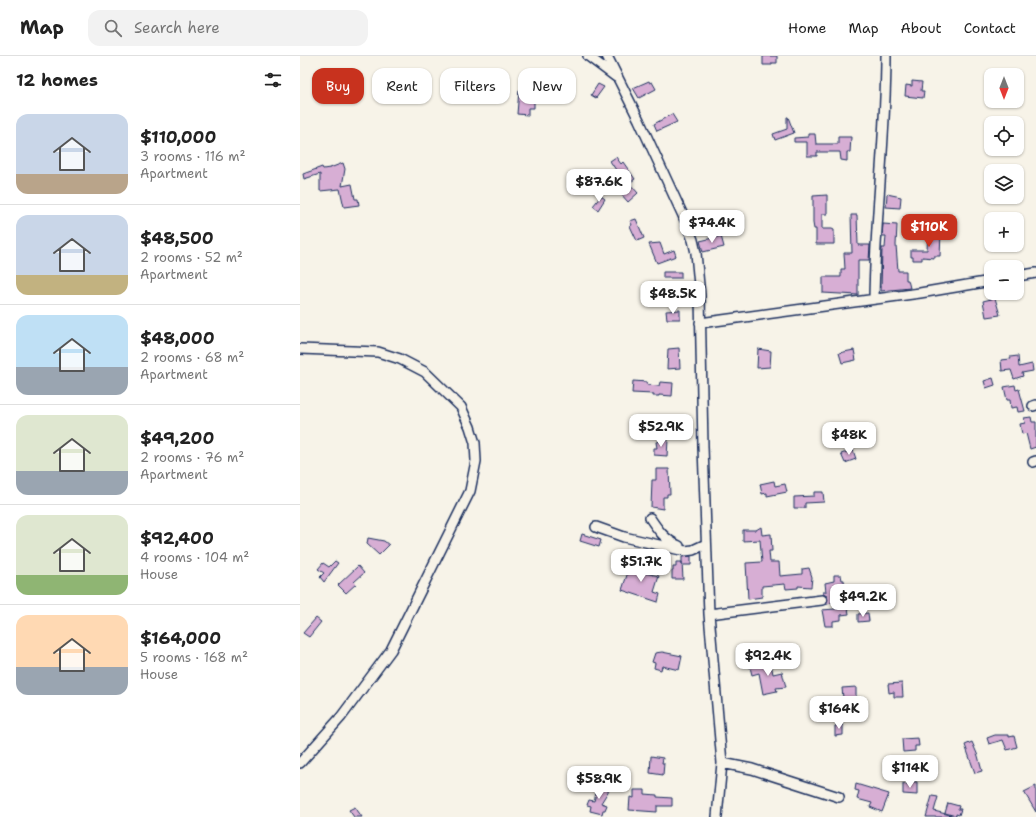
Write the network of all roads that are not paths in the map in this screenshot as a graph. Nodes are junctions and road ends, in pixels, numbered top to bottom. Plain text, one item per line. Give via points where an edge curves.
1 (588, 56) edge
2 (607, 56) edge
3 (886, 56) edge
4 (619, 79) junction
5 (1036, 273) edge
6 (1024, 275) edge
7 (984, 282) edge
8 (874, 299) junction
9 (700, 323) junction
10 (300, 349) edge
11 (650, 518) dead end
12 (596, 527) dead end
13 (706, 544) junction
14 (694, 550) junction
15 (822, 600) dead end
16 (709, 614) junction
17 (300, 763) edge
18 (722, 763) junction
19 (839, 797) dead end
20 (716, 817) edge

1 - 4 street
2 - 4 street
3 - 8 street
4 - 9 street via 693,240 698,273
5 - 6 street
7 - 8 street
8 - 9 street
9 - 13 street
10 - 17 street via 378,352 400,359 425,372 461,408 475,444 476,461 470,491 391,650 341,717
11 - 14 street via 668,540 685,549
12 - 14 street via 685,551
13 - 14 street
13 - 16 street
15 - 16 street
16 - 18 street
18 - 19 street via 752,769
18 - 20 street

